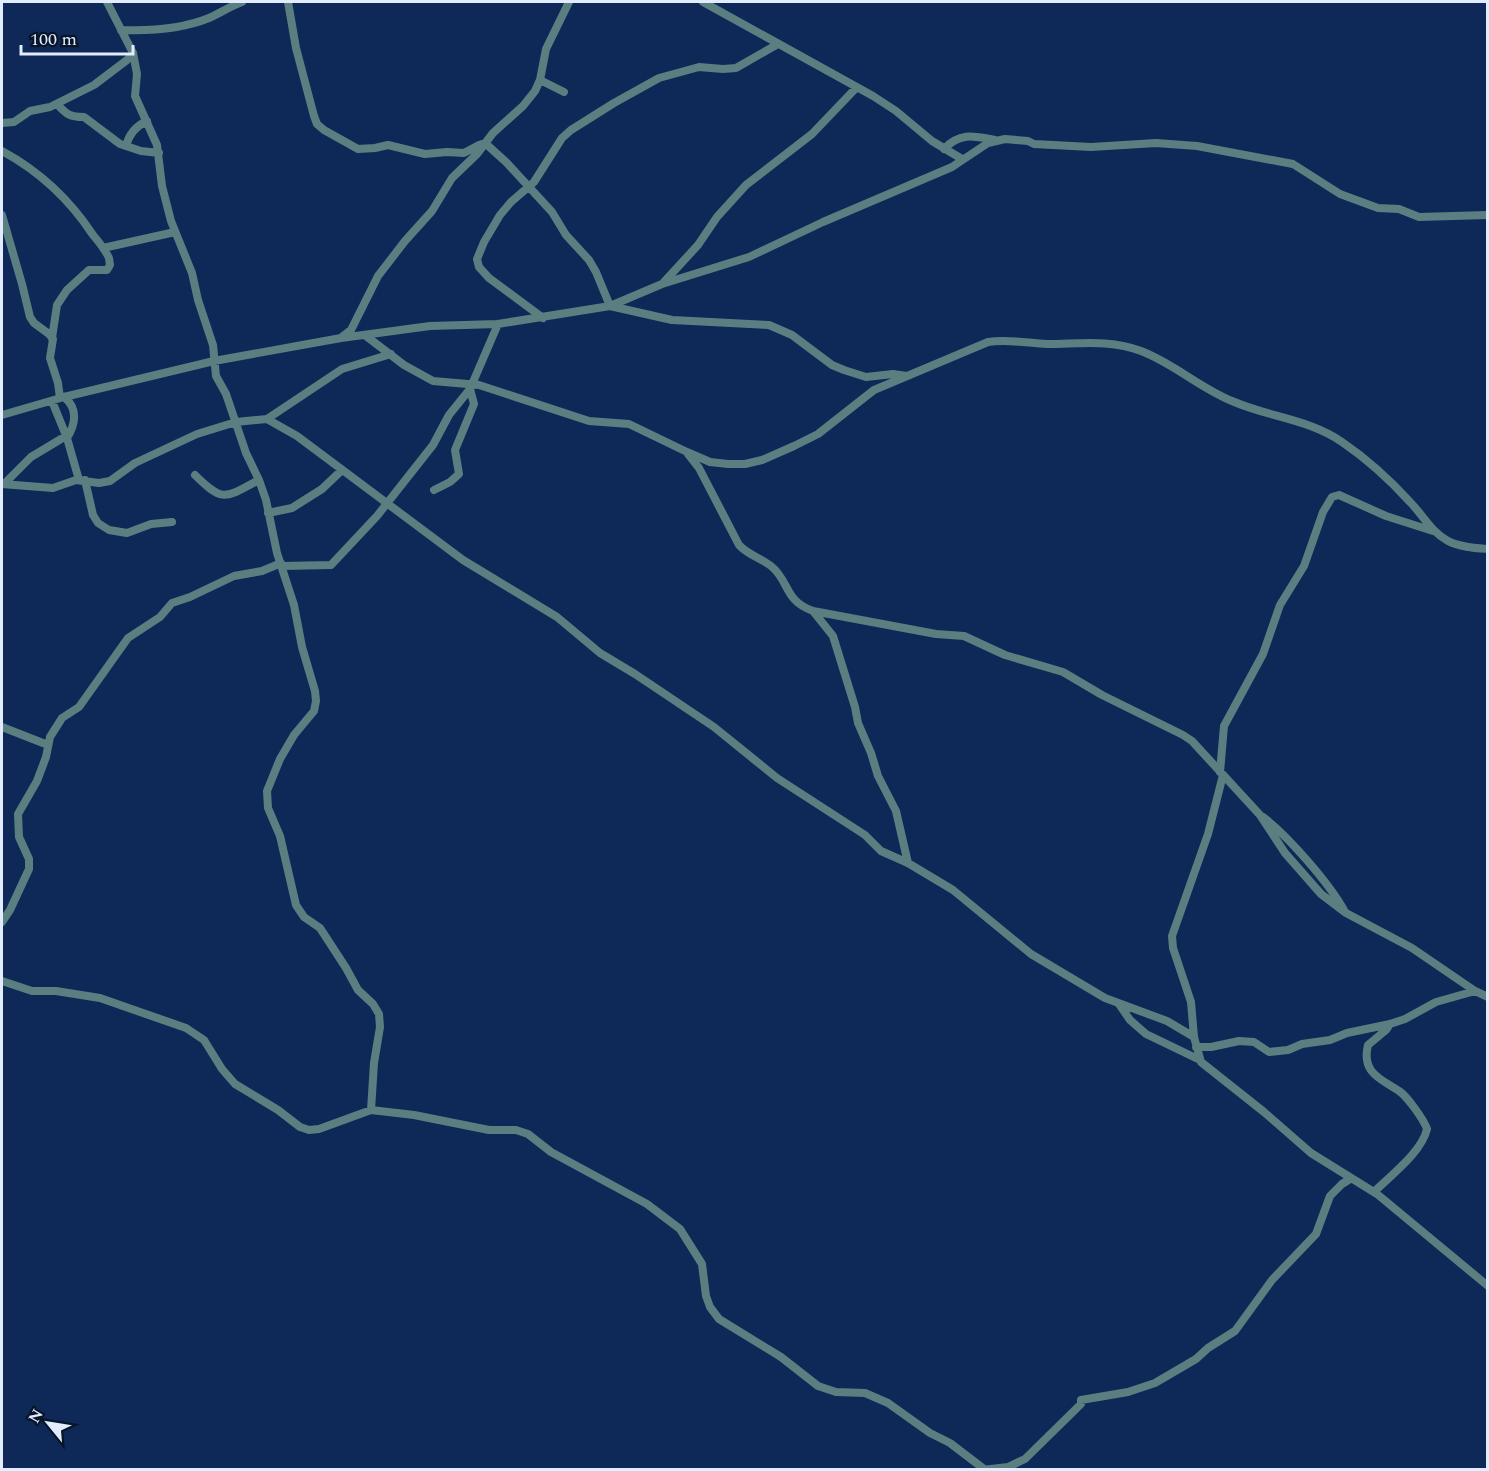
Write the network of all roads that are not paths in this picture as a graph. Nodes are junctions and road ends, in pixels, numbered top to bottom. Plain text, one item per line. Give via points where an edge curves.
1 (107, 2) edge
2 (242, 2) edge
3 (288, 2) edge
4 (569, 2) edge
5 (703, 2) edge
6 (121, 30) junction
7 (778, 44) junction
8 (133, 53) junction
9 (540, 80) junction
10 (856, 88) junction
11 (564, 92) dead end
12 (57, 104) junction
13 (147, 121) junction
14 (2, 123) edge
15 (996, 140) junction
16 (485, 143) junction
17 (126, 146) junction
18 (944, 149) junction
19 (2, 151) edge
20 (159, 153) junction
21 (962, 159) junction
22 (529, 186) junction
23 (2, 215) edge
24 (1488, 215) edge
25 (175, 232) junction
26 (103, 248) junction
27 (662, 284) junction
28 (610, 306) junction
29 (543, 318) junction
30 (498, 324) junction
31 (366, 336) junction
32 (52, 338) junction
33 (341, 338) junction
34 (391, 354) junction
35 (214, 361) junction
36 (908, 376) junction
37 (471, 387) junction
38 (59, 399) junction
39 (2, 416) edge
40 (267, 419) junction
41 (236, 422) junction
42 (66, 437) junction
43 (687, 452) junction
44 (342, 470) junction
45 (195, 475) dead end
46 (82, 480) junction
47 (259, 480) junction
48 (3, 484) edge
49 (434, 490) dead end
50 (387, 504) junction
51 (268, 513) junction
52 (172, 522) dead end
53 (1435, 531) junction
54 (1488, 549) edge
55 (281, 565) junction
56 (813, 610) junction
57 (2, 727) edge
58 (48, 745) junction
59 (1222, 773) junction
60 (908, 863) junction
61 (2, 922) edge
62 (2, 981) edge
63 (1475, 992) junction
64 (1488, 997) edge
65 (1119, 1004) junction
66 (1389, 1024) junction
67 (1194, 1037) junction
68 (1196, 1047) junction
69 (1200, 1060) junction
70 (371, 1110) junction
71 (1350, 1179) junction
72 (1374, 1192) junction
73 (1488, 1286) edge
74 (983, 1469) edge

1 - 6 street
2 - 6 street via 207,19 153,31
3 - 16 street via 314,116 324,130 358,149 388,144 425,154 464,153
4 - 9 street via 546,49
5 - 7 street
6 - 8 street
7 - 10 street
7 - 22 street via 736,68 699,67 659,78 636,90 566,134
8 - 12 street via 94,85
8 - 13 street via 135,96
9 - 11 street
9 - 16 street via 523,106
10 - 18 street via 896,111
10 - 27 street via 813,135 746,185
12 - 14 street
12 - 17 street via 72,117 83,116
13 - 17 street via 132,133
13 - 20 street
15 - 18 street via 966,136 953,140
15 - 21 street
15 - 24 street via 1091,147 1156,143 1197,146 1293,164 1340,194 1378,208 1399,209 1419,217
16 - 22 street
16 - 33 street via 452,178 432,211 387,263 351,330
17 - 20 street
18 - 21 street
19 - 26 street via 54,188 81,216
20 - 25 street via 162,186
21 - 27 street via 952,167 748,257
22 - 28 street via 589,260
22 - 29 street via 500,216 480,249 477,264
23 - 32 street via 30,317
25 - 26 street
25 - 35 street via 192,273
26 - 32 street via 109,258 108,270 89,270 67,290 55,310
27 - 28 street
28 - 29 street
28 - 36 street via 672,320 769,325 792,335 844,370 866,376
29 - 30 street
30 - 31 street via 401,329
30 - 37 street
31 - 33 street
31 - 34 street
32 - 38 street via 50,358
33 - 35 street
34 - 37 street via 433,381
34 - 40 street via 342,369
35 - 38 street
35 - 41 street via 216,376
36 - 43 street via 874,390 818,434 762,460 728,464 710,462
36 - 53 street via 996,341 1124,345 1143,351 1231,401 1313,426 1340,441 1369,462
37 - 43 street via 502,392 582,419 629,424
37 - 49 street via 474,404 454,450 459,474
37 - 50 street
38 - 39 street
38 - 42 street
38 - 42 street via 71,402 74,411 73,425
40 - 41 street
40 - 44 street
41 - 46 street via 165,447 110,481
41 - 47 street
42 - 46 street
42 - 48 street via 31,457
43 - 56 street via 742,548 773,568 792,597
44 - 50 street
44 - 51 street via 322,489 292,508
45 - 47 street via 209,489 224,496
46 - 48 street via 53,488
46 - 52 street via 94,517 109,530 127,532
47 - 51 street
50 - 55 street via 332,566
50 - 60 street via 463,560 557,617 600,653 714,727 777,778 865,835 881,851
51 - 55 street
53 - 54 street via 1454,544
53 - 59 street via 1386,516 1339,495 1331,498 1304,566 1280,605 1263,654 1224,726
55 - 58 street via 234,576 172,603 160,617 128,638 79,706 62,718
55 - 70 street via 316,701 314,711 280,759 266,800 280,836 300,913 320,928 358,990 379,1014
56 - 59 street via 936,634 959,634 1005,655 1062,672 1192,741
56 - 60 street via 833,636 858,723 896,811
57 - 58 street
58 - 61 street via 37,781 18,814 19,837 29,869
59 - 63 street via 1260,815 1285,853 1320,894 1346,913 1412,948
59 - 67 street via 1208,834 1173,936 1173,948 1191,1002
60 - 65 street via 970,903 1031,954
62 - 70 street via 32,991 106,1000 186,1028 204,1040 235,1084 300,1127 319,1129
63 - 64 street
63 - 66 street via 1436,1002
65 - 67 street via 1167,1021
65 - 69 street via 1146,1034
66 - 68 street via 1276,1052 1254,1042 1239,1041
66 - 72 street via 1368,1045 1369,1067 1382,1082 1403,1094 1427,1129 1401,1167
67 - 68 street
68 - 69 street
69 - 71 street via 1311,1154
70 - 74 street via 489,1130 516,1130 534,1137 551,1152 647,1204 680,1229 702,1264 706,1296 719,1319 781,1357 818,1386 836,1392 865,1393 888,1403
71 - 72 street
71 - 74 street via 1330,1196 1316,1234 1272,1280 1235,1331 1155,1383 1082,1400 1025,1459 1008,1467
72 - 73 street

